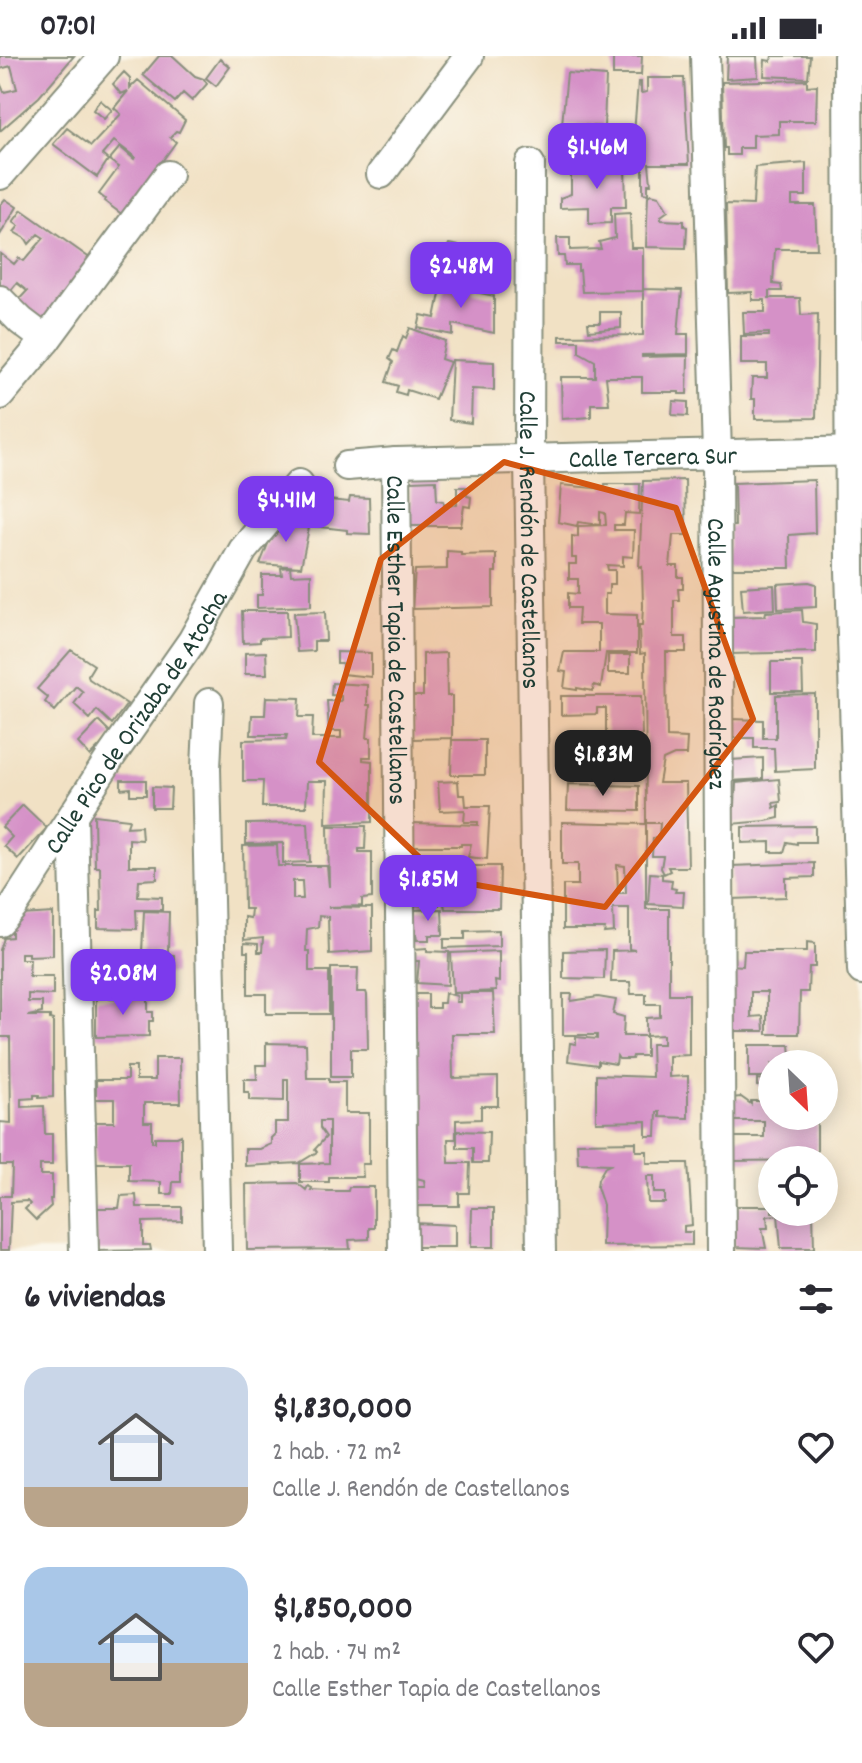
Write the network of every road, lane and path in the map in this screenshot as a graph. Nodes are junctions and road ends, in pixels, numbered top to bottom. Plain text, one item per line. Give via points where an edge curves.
1 (104, 56) edge
2 (469, 56) edge
3 (705, 56) edge
4 (848, 56) edge
5 (530, 164) dead end
6 (381, 174) dead end
7 (0, 175) edge
8 (168, 175) dead end
9 (0, 300) edge
10 (46, 340) junction
11 (0, 395) edge
12 (856, 451) edge
13 (717, 454) junction
14 (529, 459) junction
15 (396, 462) junction
16 (347, 466) dead end
17 (299, 484) dead end
18 (209, 703) dead end
19 (73, 817) junction
20 (0, 922) edge
21 (862, 970) edge
22 (84, 1251) edge
23 (217, 1251) edge
24 (403, 1251) edge
25 (541, 1251) edge
26 (721, 1251) edge

1 - 7 street
2 - 6 street
3 - 13 street, Calle Agustina de Rodríguez
4 - 12 street
5 - 14 street, Calle J. Rendón de Castellanos
8 - 10 street
9 - 10 street
10 - 11 street
12 - 13 street, Calle Tercera Sur
12 - 21 street via 850,570
13 - 14 street, Calle Tercera Sur
13 - 26 street, Calle Agustina de Rodríguez
14 - 15 street, Calle Tercera Sur
14 - 25 street, Calle J. Rendón de Castellanos
15 - 16 street, Calle Tercera Sur
15 - 24 street, Calle Esther Tapia de Castellanos
17 - 19 street, Calle Pico de Orizaba de Atocha via 243,550 192,641
18 - 23 street via 206,784
19 - 20 street, Calle Pico de Orizaba de Atocha
19 - 22 street

